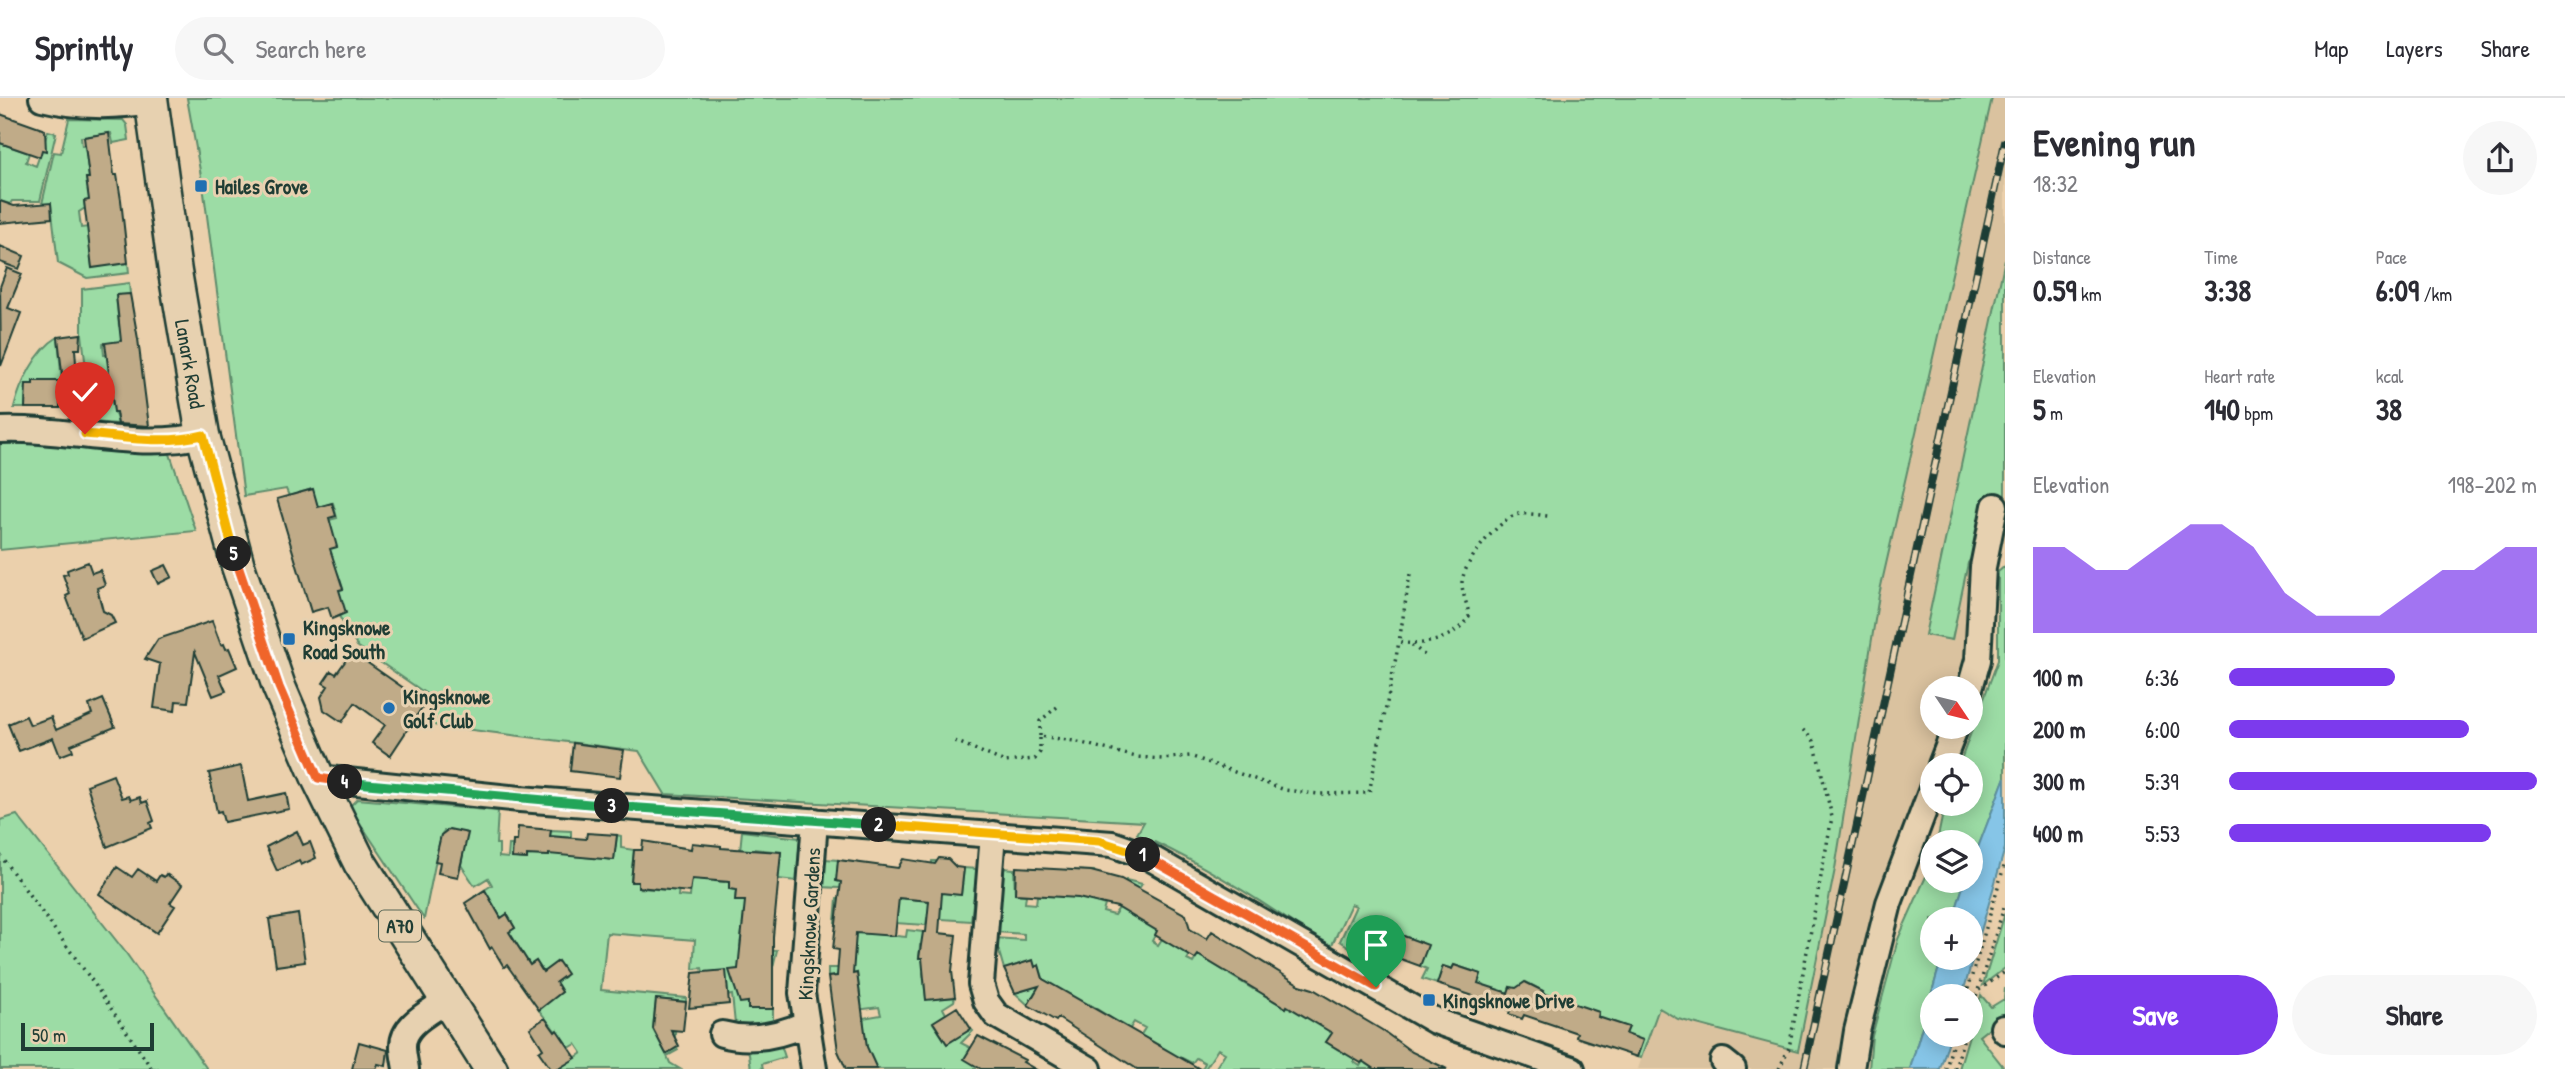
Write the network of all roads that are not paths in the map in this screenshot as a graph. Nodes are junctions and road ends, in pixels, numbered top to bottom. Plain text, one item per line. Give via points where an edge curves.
1 (42, 98) edge
2 (151, 100) edge
3 (0, 430) edge
4 (203, 435) junction
5 (1995, 506) dead end
6 (1973, 676) edge
7 (318, 778) junction
8 (1922, 816) edge
9 (815, 821) junction
10 (993, 834) junction
11 (447, 1000) junction
12 (805, 1024) junction
13 (722, 1034) dead end
14 (406, 1069) edge
15 (491, 1069) edge
16 (814, 1069) edge
17 (1089, 1069) edge
18 (1572, 1069) edge
19 (1851, 1069) edge

1 - 2 street via 104,106
2 - 4 main road, Lanark Road / A70
3 - 4 street via 156,442
4 - 7 main road, Lanark Road / A70 via 238,566 279,687
5 - 6 street via 1983,567
7 - 9 street via 520,799
7 - 11 main road, Lanark Road / A70 via 360,863
8 - 19 street via 1889,903
9 - 10 street
9 - 12 street, Kingsknowe Gardens via 803,962
10 - 17 street via 983,994 996,1015
10 - 18 street via 1099,841 1139,852 1435,1021
11 - 14 street via 405,1034
11 - 15 main road, Lanark Road / A70
12 - 13 street via 756,1038
12 - 16 street, Kingsknowe Gardens

